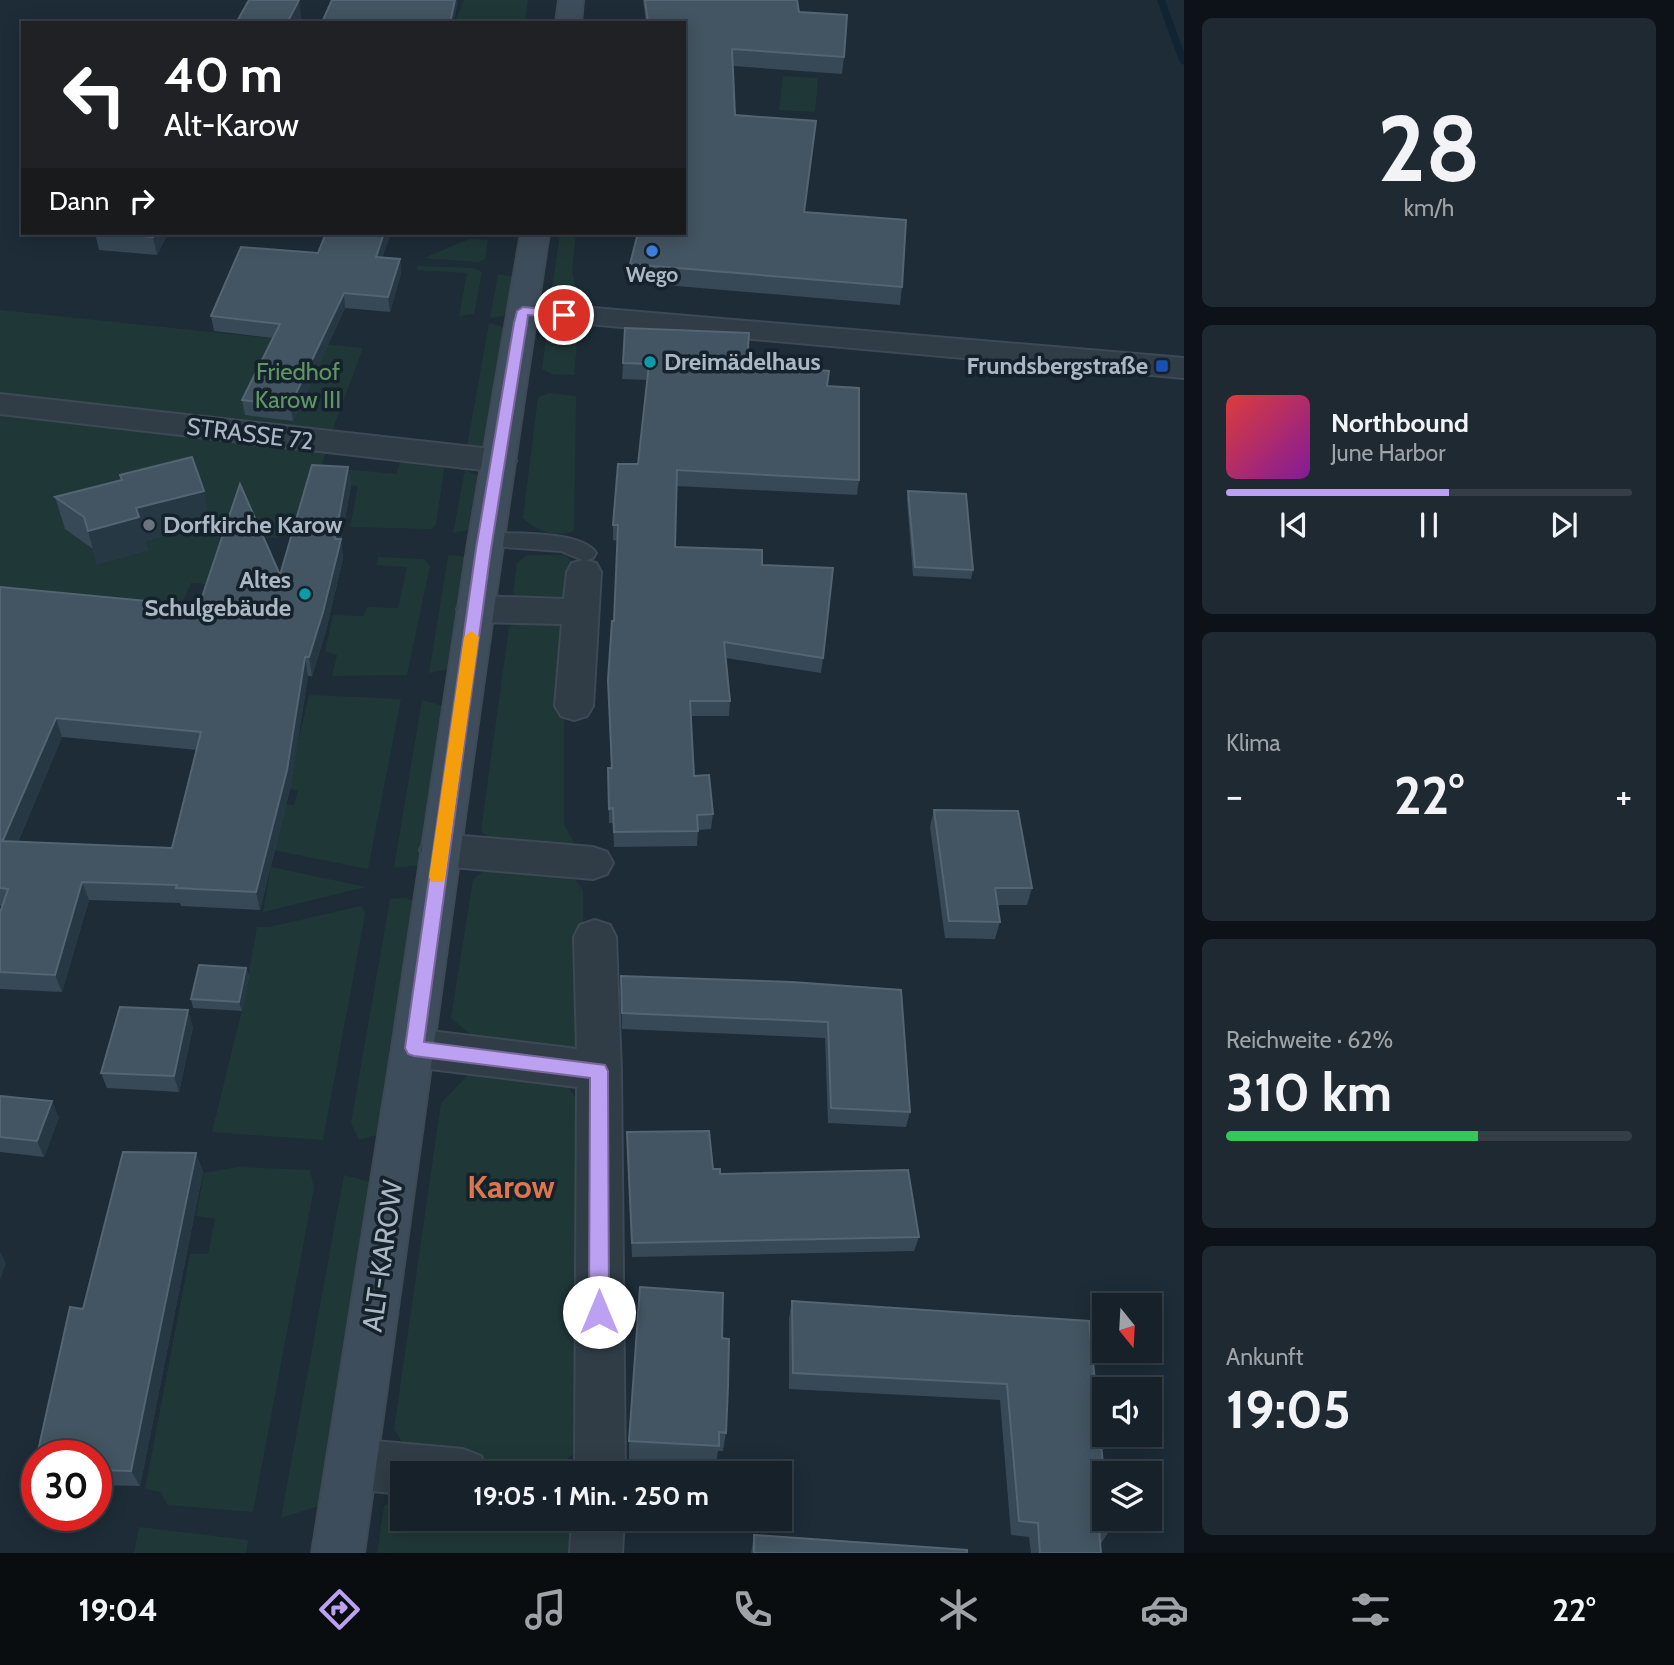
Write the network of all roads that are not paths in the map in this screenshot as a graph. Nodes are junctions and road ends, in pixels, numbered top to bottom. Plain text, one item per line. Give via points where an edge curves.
1 (571, 0) edge
2 (568, 21) edge
3 (535, 235) edge
4 (523, 311) junction
5 (1184, 368) edge
6 (0, 404) edge
7 (500, 461) junction
8 (485, 540) junction
9 (585, 563) joint
10 (475, 609) junction
11 (583, 612) junction
12 (574, 706) dead end
13 (440, 850) junction
14 (593, 863) dead end
15 (595, 937) dead end
16 (414, 1048) junction
17 (599, 1071) junction
18 (600, 1461) edge
19 (353, 1464) junction
20 (390, 1467) edge
21 (597, 1531) edge
22 (338, 1553) edge
23 (596, 1553) edge

1 - 2 main road
3 - 4 main road, ALT-KAROW
4 - 5 street
4 - 7 main road, ALT-KAROW
6 - 7 street, STRASSE 72
7 - 8 main road, ALT-KAROW
8 - 9 lane via 564,544
8 - 10 main road, ALT-KAROW
9 - 11 street
10 - 11 street
10 - 13 main road, ALT-KAROW
11 - 12 street
13 - 14 street
13 - 16 main road, ALT-KAROW
15 - 17 street
16 - 17 street
16 - 19 main road, ALT-KAROW
17 - 18 street
19 - 20 street
19 - 22 main road, ALT-KAROW
21 - 23 street

